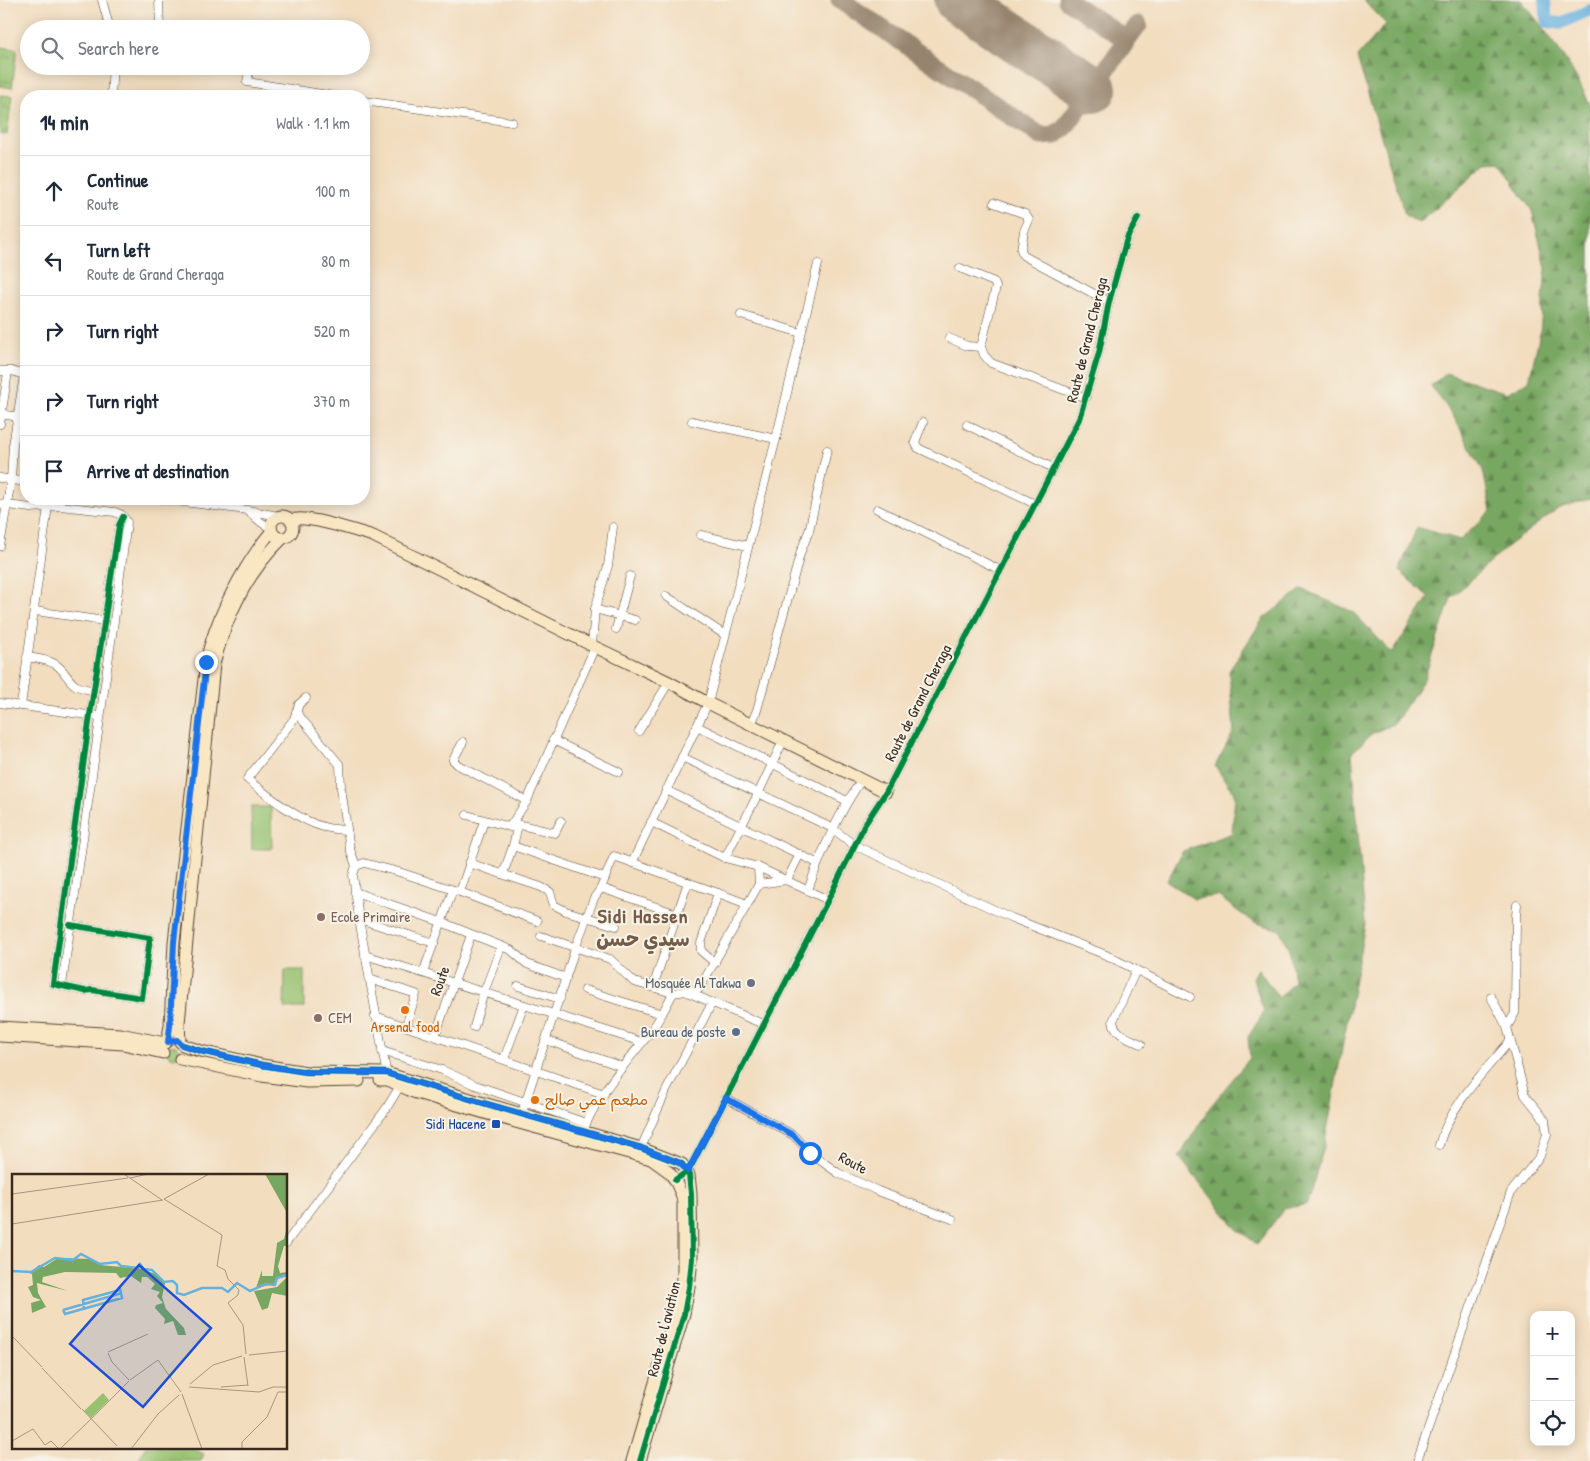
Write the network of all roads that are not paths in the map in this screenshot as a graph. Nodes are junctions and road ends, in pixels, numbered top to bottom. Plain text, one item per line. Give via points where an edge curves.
1 (102, 0) edge
2 (159, 0) edge
3 (108, 20) edge
4 (160, 20) edge
5 (112, 75) edge
6 (248, 75) edge
7 (111, 90) edge
8 (297, 90) edge
9 (370, 102) edge
10 (512, 122) dead end
11 (994, 203) dead end
12 (1138, 218) dead end
13 (818, 264) dead end
14 (960, 268) dead end
15 (1109, 302) junction
16 (741, 315) dead end
17 (801, 332) junction
18 (949, 338) dead end
19 (982, 347) junction
20 (4, 372) edge
21 (20, 374) edge
22 (1086, 398) junction
23 (1, 414) edge
24 (20, 417) edge
25 (692, 421) dead end
26 (923, 422) dead end
27 (0, 424) edge
28 (967, 425) dead end
29 (20, 426) edge
30 (776, 440) junction
31 (827, 450) dead end
32 (1053, 468) junction
33 (0, 478) edge
34 (11, 480) junction
35 (20, 481) edge
36 (1035, 504) junction
37 (3, 505) edge
38 (207, 505) edge
39 (48, 506) junction
40 (877, 509) dead end
41 (247, 510) junction
42 (278, 516) junction
43 (124, 517) junction
44 (613, 527) dead end
45 (271, 529) junction
46 (289, 530) junction
47 (701, 534) dead end
48 (0, 546) edge
49 (748, 546) junction
50 (1000, 570) junction
51 (630, 576) dead end
52 (666, 596) dead end
53 (595, 609) junction
54 (35, 611) junction
55 (619, 615) junction
56 (636, 620) dead end
57 (105, 621) junction
58 (616, 629) dead end
59 (725, 635) junction
60 (593, 646) junction
61 (27, 657) junction
62 (670, 682) junction
63 (94, 691) junction
64 (306, 698) dead end
65 (0, 702) edge
66 (708, 703) junction
67 (21, 706) junction
68 (296, 712) junction
69 (90, 715) junction
70 (100, 716) junction
71 (751, 725) junction
72 (697, 726) junction
73 (639, 730) dead end
74 (552, 740) junction
75 (782, 741) junction
76 (463, 742) dead end
77 (682, 757) junction
78 (771, 764) junction
79 (619, 772) dead end
80 (862, 779) junction
81 (666, 790) junction
82 (886, 792) junction
83 (758, 794) junction
84 (527, 800) junction
85 (846, 801) junction
86 (467, 815) dead end
87 (484, 821) junction
88 (561, 821) dead end
89 (651, 822) junction
90 (741, 826) junction
91 (832, 828) junction
92 (347, 831) junction
93 (854, 845) junction
94 (513, 846) junction
95 (800, 854) junction
96 (725, 858) junction
97 (632, 862) junction
98 (469, 863) junction
99 (818, 863) junction
100 (356, 866) junction
101 (758, 867) junction
102 (503, 874) junction
103 (605, 878) junction
104 (787, 880) junction
105 (688, 882) junction
106 (759, 884) junction
107 (601, 888) junction
108 (808, 890) junction
109 (456, 891) junction
110 (355, 892) junction
111 (718, 893) junction
112 (828, 900) junction
113 (747, 904) junction
114 (1518, 905) dead end
115 (677, 914) junction
116 (588, 917) junction
117 (358, 919) junction
118 (537, 921) dead end
119 (441, 922) junction
120 (70, 924) junction
121 (616, 926) dead end
122 (471, 935) junction
123 (541, 936) dead end
124 (434, 943) junction
125 (576, 946) junction
126 (501, 947) junction
127 (365, 955) junction
128 (715, 963) junction
129 (1136, 970) junction
130 (423, 973) junction
131 (566, 978) junction
132 (369, 979) junction
133 (454, 983) junction
134 (62, 985) junction
135 (518, 986) dead end
136 (653, 987) junction
137 (586, 990) dead end
138 (484, 992) junction
139 (687, 992) junction
140 (673, 993) junction
141 (1491, 997) dead end
142 (1190, 998) dead end
143 (560, 999) junction
144 (712, 1003) junction
145 (524, 1005) junction
146 (555, 1014) junction
147 (662, 1014) junction
148 (375, 1016) junction
149 (763, 1024) junction
150 (406, 1026) junction
151 (0, 1027) edge
152 (474, 1027) dead end
153 (1507, 1027) junction
154 (0, 1036) edge
155 (435, 1036) junction
156 (546, 1040) junction
157 (1510, 1041) junction
158 (642, 1042) junction
159 (181, 1044) junction
160 (1141, 1044) dead end
161 (165, 1046) junction
162 (382, 1051) junction
163 (180, 1059) junction
164 (504, 1059) junction
165 (623, 1067) junction
166 (535, 1070) junction
167 (387, 1077) junction
168 (400, 1086) junction
169 (604, 1094) junction
170 (726, 1098) junction
171 (522, 1113) junction
172 (584, 1128) junction
173 (1439, 1146) dead end
174 (641, 1148) junction
175 (688, 1171) junction
176 (675, 1180) junction
177 (952, 1219) dead end
178 (288, 1240) edge
179 (632, 1461) edge
180 (640, 1461) edge
181 (1417, 1461) edge

1 - 3 street
2 - 4 street
5 - 7 street
6 - 8 street via 247,82
9 - 10 street
11 - 15 street via 1025,214 1029,220 1021,250 1024,256
12 - 15 street, Route de Grand Cheraga via 1127,238
13 - 17 street
14 - 19 street via 994,282 996,287
15 - 22 street, Route de Grand Cheraga
16 - 17 street
17 - 30 street
18 - 19 street via 967,346
19 - 22 street via 991,363
20 - 21 street
20 - 23 street
22 - 32 street, Route de Grand Cheraga via 1079,419
23 - 24 street
23 - 27 street
25 - 30 street
26 - 36 street via 915,442 918,448
28 - 32 street
29 - 34 street
30 - 49 street
31 - 71 street via 809,531
32 - 36 street, Route de Grand Cheraga
33 - 34 street
34 - 35 street
34 - 37 street
36 - 50 street, Route de Grand Cheraga
37 - 39 street
37 - 48 street
38 - 41 street
39 - 43 street via 115,512
39 - 54 street
40 - 50 street
41 - 42 street
41 - 45 street
42 - 45 street via 272,521
42 - 46 street via 286,516
43 - 57 street via 119,525
43 - 70 street via 127,524
44 - 53 street via 608,566
45 - 46 street via 278,537
45 - 161 street via 229,596 209,649 174,942 170,1026
46 - 60 street via 322,522 373,536
46 - 159 street via 264,558 238,600 214,664 179,1023
47 - 49 street
49 - 59 street
50 - 82 street, Route de Grand Cheraga
51 - 55 street
52 - 59 street
53 - 55 street
53 - 60 street
54 - 57 street
54 - 61 street
55 - 56 street
55 - 58 street
57 - 63 street
59 - 66 street
60 - 62 street
60 - 74 street
61 - 63 street via 46,660 60,668 73,683
61 - 67 street
62 - 66 street
62 - 73 street
63 - 69 street
64 - 68 street
65 - 67 street
66 - 71 street
66 - 72 street
67 - 69 street
68 - 92 street via 340,765
68 - 92 street via 294,719 247,779 299,816 322,827
69 - 70 street
69 - 134 street via 53,984
70 - 120 street
71 - 75 street
72 - 77 street
72 - 78 street
74 - 79 street
74 - 84 street
75 - 78 street
75 - 80 street
76 - 84 street via 453,760 458,765
77 - 81 street
77 - 83 street
78 - 83 street
78 - 85 street
80 - 82 street
80 - 85 street
81 - 89 street
81 - 90 street
82 - 93 street, Route de Grand Cheraga
83 - 90 street
83 - 91 street
84 - 88 street via 512,823 556,833
85 - 91 street
86 - 87 street
87 - 94 street via 517,829
87 - 98 street
89 - 96 street
89 - 97 street
90 - 95 street
90 - 96 street
91 - 93 street
91 - 99 street
92 - 100 street
93 - 112 street, Route de Grand Cheraga
93 - 129 street via 1012,918
94 - 102 street
94 - 103 street
95 - 99 street
95 - 104 street
96 - 101 street
97 - 103 street via 614,856
97 - 105 street
98 - 102 street
98 - 109 street
99 - 108 street
100 - 109 street via 364,863 374,865
100 - 110 street via 353,875
101 - 104 street
101 - 106 street
102 - 116 street via 541,887 550,892 554,905
103 - 107 street
104 - 106 street
104 - 108 street
105 - 111 street
105 - 115 street
106 - 113 street
107 - 115 street
107 - 116 street
108 - 112 street
109 - 118 street
109 - 119 street
110 - 117 street
110 - 119 street
111 - 113 street
111 - 128 street via 701,943 701,951
112 - 149 street, Route de Grand Cheraga
113 - 128 street
114 - 153 street via 1515,1013
115 - 136 street
116 - 121 street
116 - 125 street
117 - 124 street
117 - 127 street
119 - 122 street
119 - 124 street
120 - 134 street
120 - 134 street via 150,938 142,998
122 - 126 street
122 - 133 street, Route
123 - 125 street
124 - 130 street
125 - 131 street
125 - 136 street via 610,958 634,982
126 - 131 street via 511,950 526,964
126 - 138 street
127 - 130 street
127 - 132 street
128 - 139 street via 699,989
129 - 142 street
129 - 160 street via 1113,1022 1117,1032
130 - 133 street
131 - 143 street
132 - 148 street
132 - 150 street via 416,994
133 - 138 street
133 - 155 street, Route
135 - 143 street
136 - 140 street
137 - 147 street
138 - 145 street
138 - 152 street
139 - 140 street
139 - 144 street
140 - 147 street
141 - 153 street
143 - 146 street
144 - 149 street
144 - 174 street via 666,1091
145 - 146 street
145 - 164 street
146 - 156 street
146 - 158 street
147 - 158 street
148 - 150 street
148 - 162 street
149 - 170 street, Route de Grand Cheraga
150 - 155 street
151 - 161 street via 120,1034
153 - 157 street
154 - 161 street
155 - 164 street
156 - 165 street
156 - 166 street
157 - 173 street via 1452,1112
157 - 181 street via 1525,1095 1546,1120 1547,1134 1540,1156 1511,1192
158 - 165 street
159 - 161 street via 174,1040
159 - 163 street via 184,1051
159 - 167 street via 253,1063 306,1072
161 - 163 street via 166,1058 170,1061
162 - 167 street
162 - 171 street via 442,1070
163 - 167 street via 307,1082
164 - 166 street
165 - 169 street
166 - 169 street
166 - 171 street
167 - 168 street
167 - 171 street
168 - 171 street via 414,1092
168 - 178 street
169 - 172 street
170 - 175 street, Route de Grand Cheraga
170 - 177 street, Route via 793,1135 810,1153 838,1173
171 - 172 street
171 - 176 street via 651,1159
172 - 174 street
174 - 175 street via 678,1162
175 - 176 street, Route de Grand Cheraga
175 - 180 street, Route de l'aviation via 692,1233 689,1287 684,1314
176 - 179 street via 683,1204 681,1286

